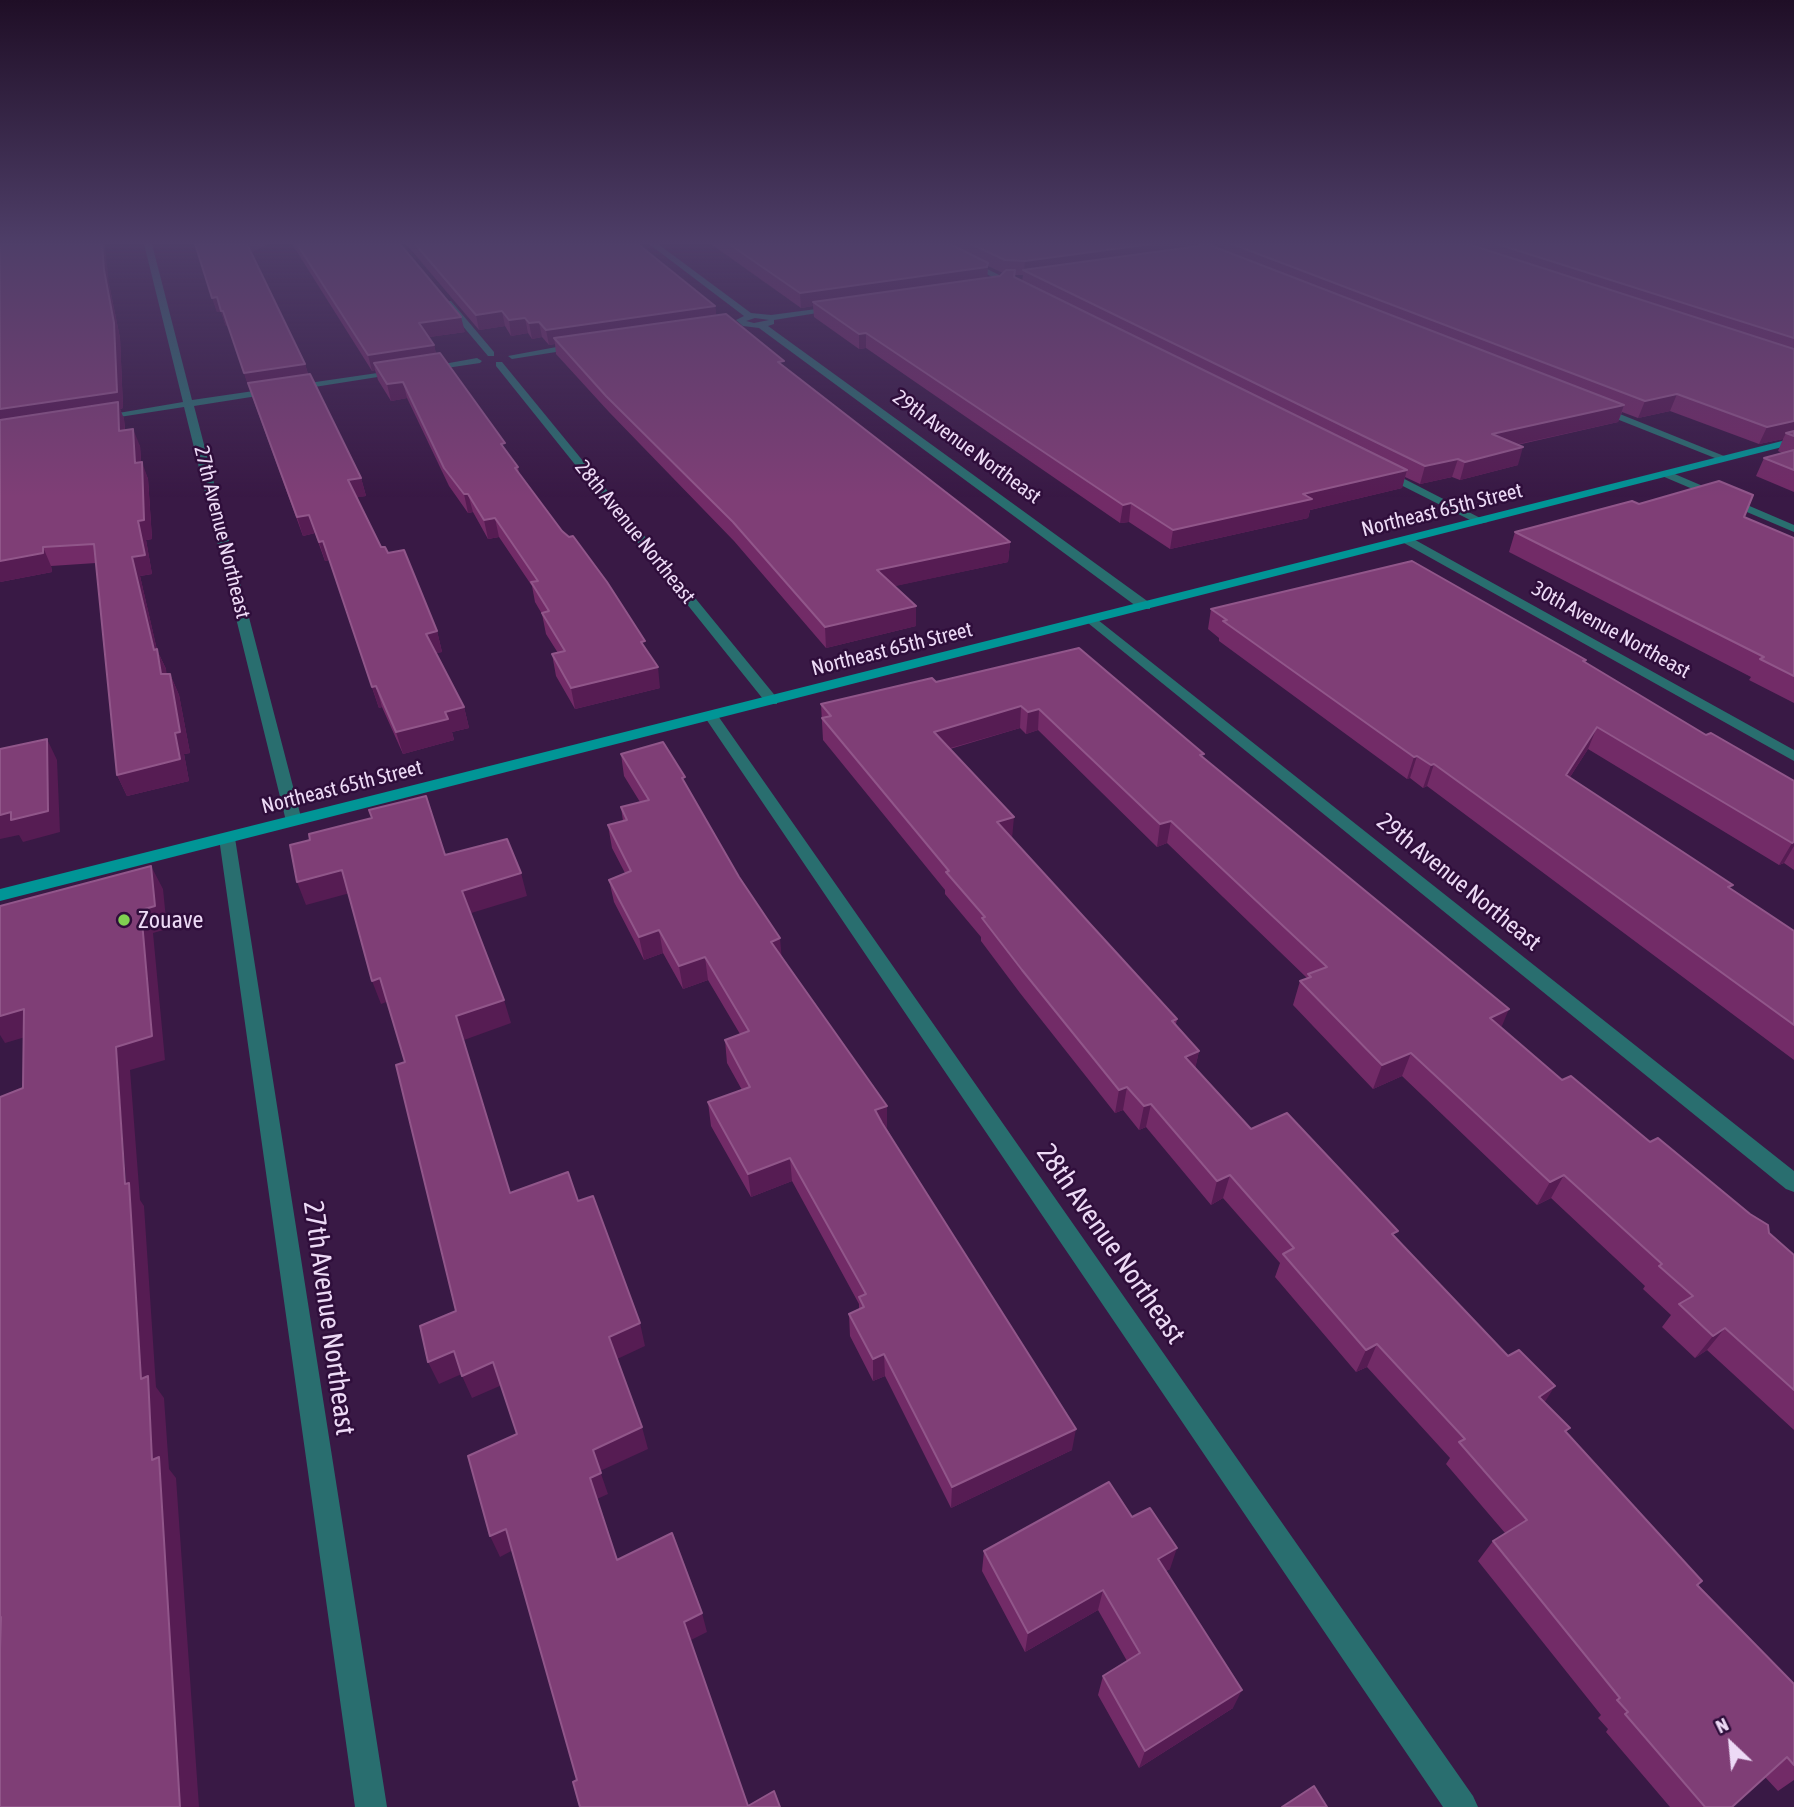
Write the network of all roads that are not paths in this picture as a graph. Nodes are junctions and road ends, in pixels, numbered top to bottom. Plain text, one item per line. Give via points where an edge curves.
1 (170, 328) edge
2 (469, 328) edge
3 (774, 328) edge
4 (588, 345) edge
5 (495, 359) junction
6 (418, 370) edge
7 (405, 372) edge
8 (190, 403) junction
9 (1586, 404) edge
10 (94, 418) edge
11 (1794, 441) edge
12 (1724, 458) junction
13 (1371, 466) edge
14 (1666, 474) junction
15 (1482, 522) junction
16 (1794, 529) edge
17 (1408, 540) junction
18 (1145, 607) junction
19 (1093, 620) junction
20 (772, 701) junction
21 (711, 716) junction
22 (1794, 756) edge
23 (294, 821) junction
24 (227, 838) junction
25 (0, 895) edge
26 (1794, 1183) edge
27 (372, 1807) edge
28 (1462, 1807) edge

1 - 8 street, 27th Avenue Northeast
2 - 5 street, 28th Avenue Northeast
3 - 18 street, 29th Avenue Northeast
4 - 5 street via 512,356 511,361
5 - 6 street via 486,365 477,361
5 - 20 street, 28th Avenue Northeast
7 - 8 street
8 - 10 street
8 - 23 street, 27th Avenue Northeast
9 - 12 street
11 - 12 main road, Northeast 65th Street
12 - 14 main road, Northeast 65th Street
13 - 15 street
14 - 15 main road, Northeast 65th Street
14 - 16 street
15 - 17 main road, Northeast 65th Street
17 - 18 main road, Northeast 65th Street
17 - 22 street, 30th Avenue Northeast
18 - 19 main road, Northeast 65th Street
19 - 20 main road, Northeast 65th Street
19 - 26 street, 29th Avenue Northeast
20 - 21 main road, Northeast 65th Street
21 - 23 main road, Northeast 65th Street
21 - 28 street, 28th Avenue Northeast
23 - 24 main road, Northeast 65th Street
24 - 25 main road, Northeast 65th Street
24 - 27 street, 27th Avenue Northeast

